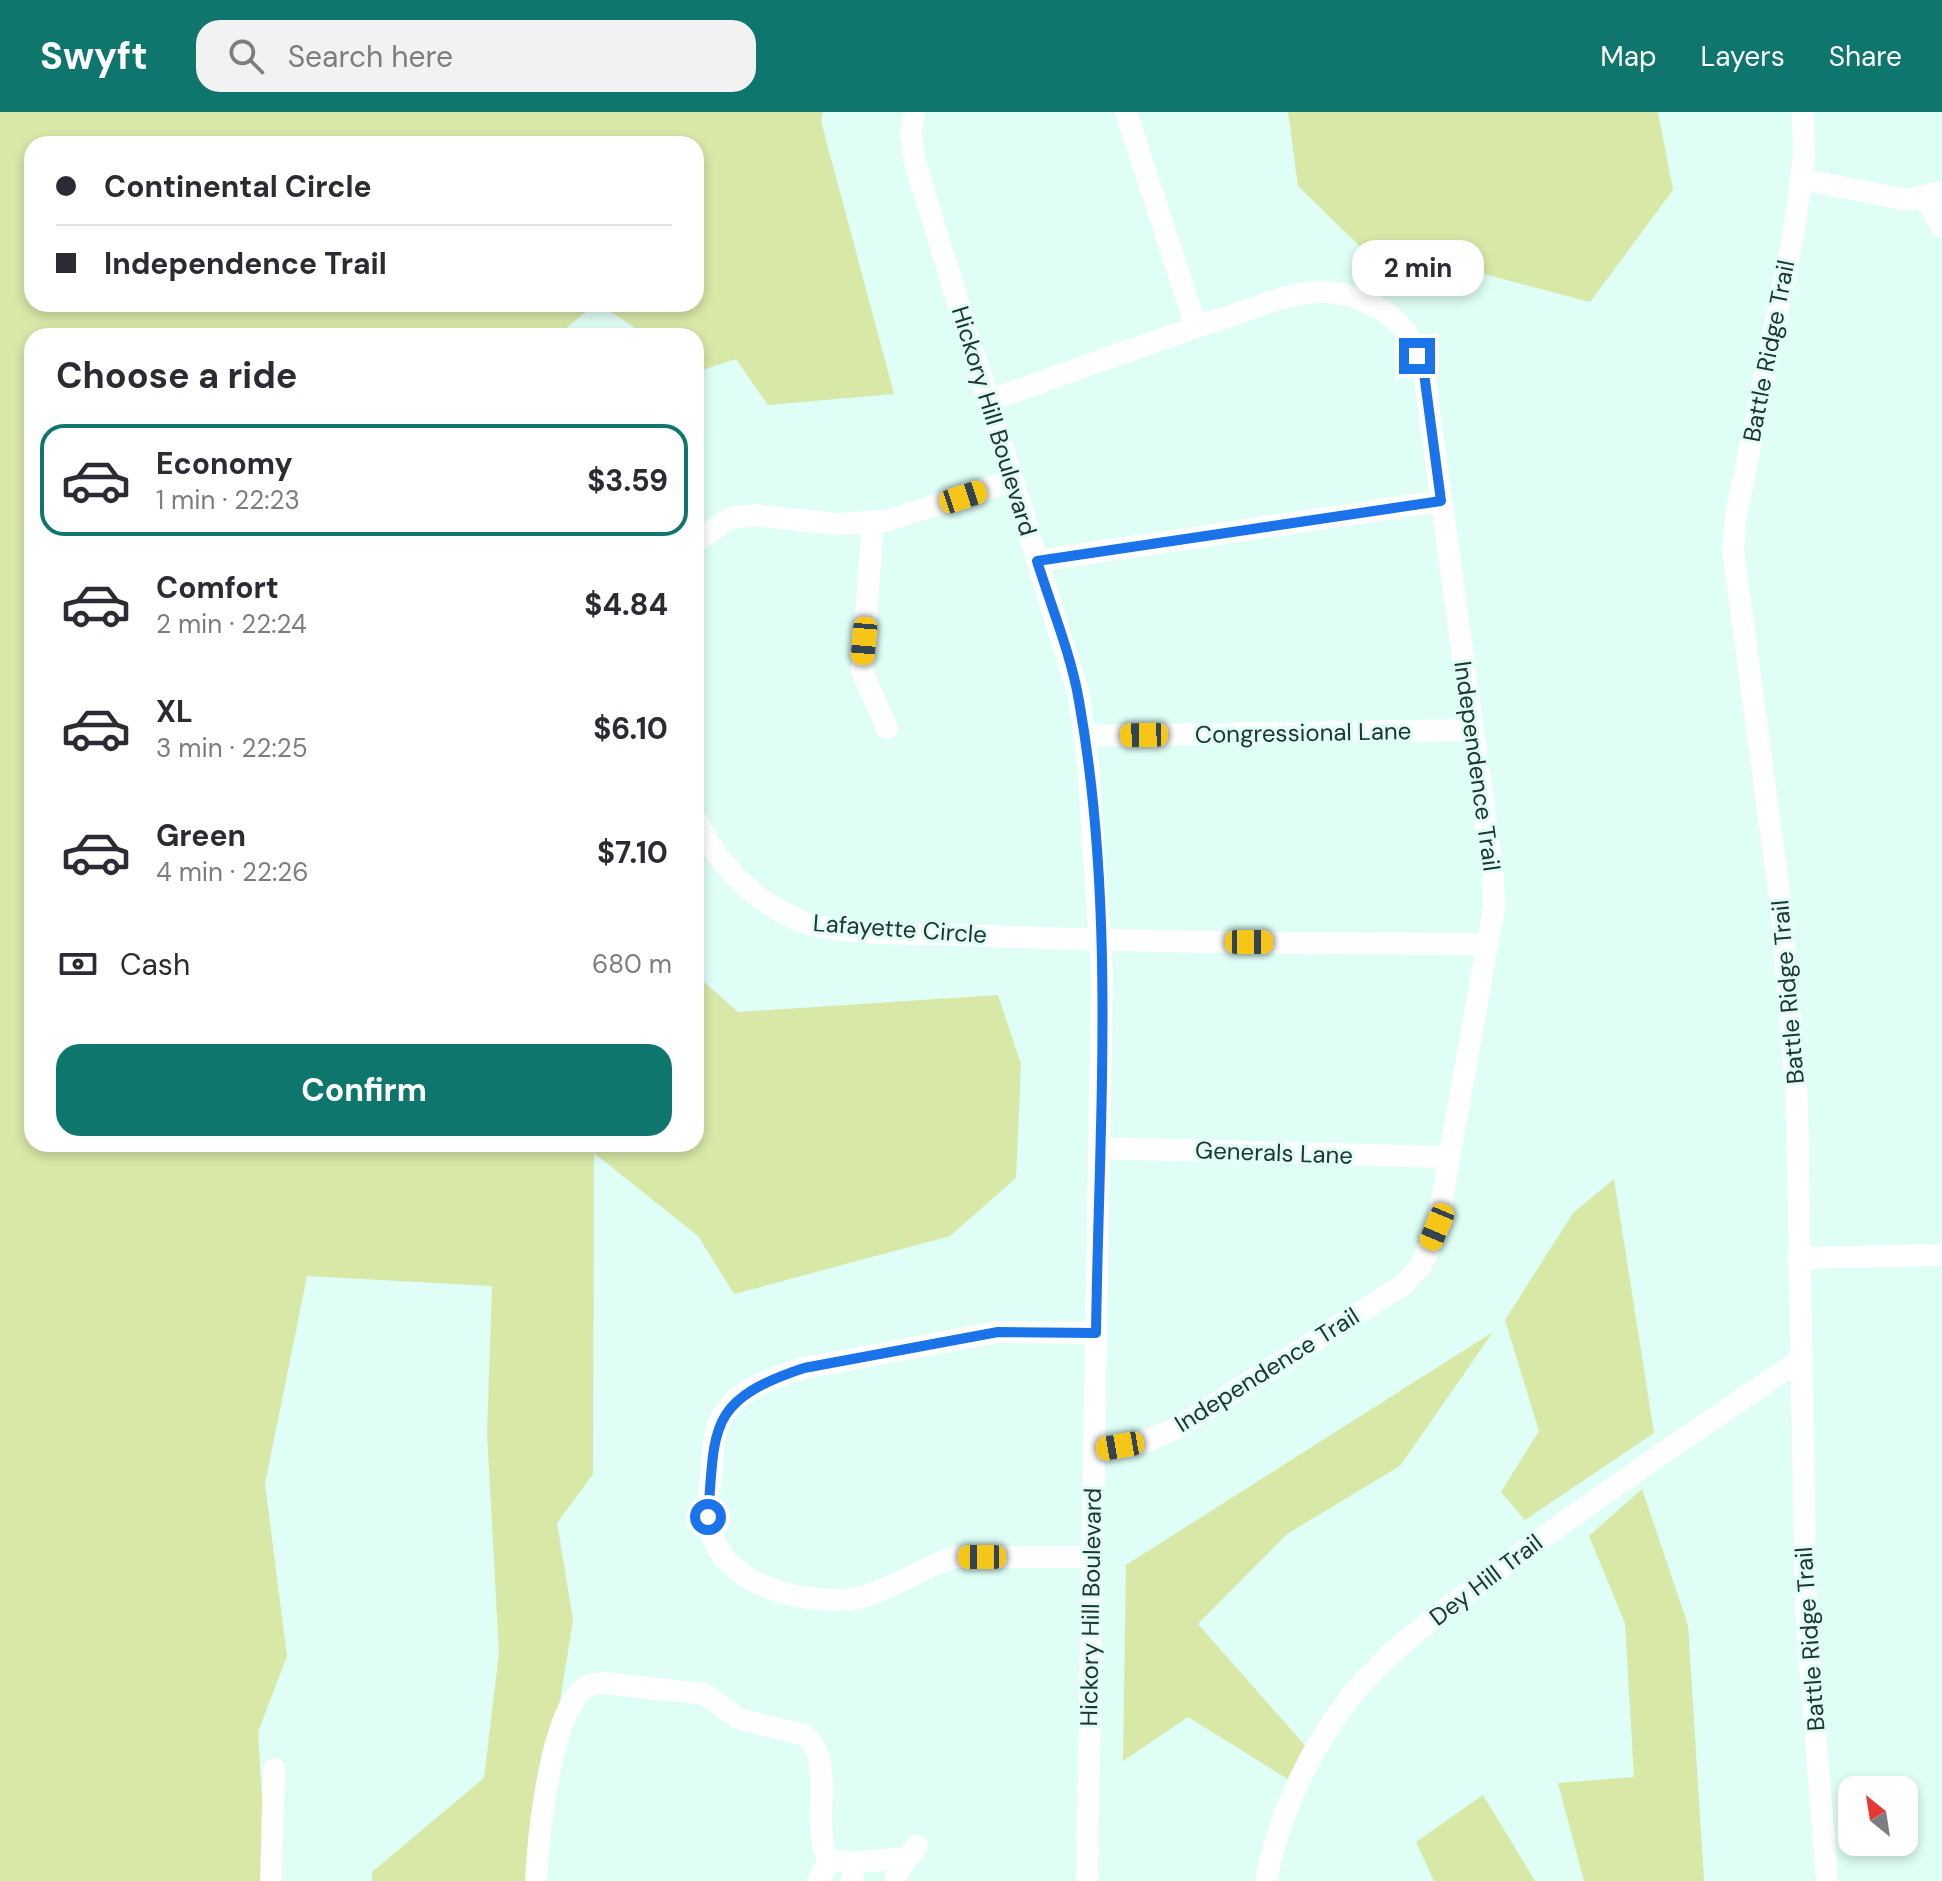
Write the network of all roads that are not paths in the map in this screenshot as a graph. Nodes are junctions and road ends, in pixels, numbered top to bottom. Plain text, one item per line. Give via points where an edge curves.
1 (914, 112) edge
2 (1126, 112) edge
3 (1803, 112) edge
4 (1801, 179) junction
5 (1933, 195) edge
6 (1942, 227) edge
7 (1196, 327) junction
8 (988, 401) junction
9 (1012, 481) junction
10 (1441, 501) junction
11 (873, 521) junction
12 (704, 536) edge
13 (1037, 561) junction
14 (887, 728) dead end
15 (1473, 730) junction
16 (1084, 736) junction
17 (704, 835) edge
18 (1100, 941) junction
19 (1487, 944) junction
20 (1099, 1148) junction
21 (1449, 1157) junction
22 (1942, 1255) edge
23 (1798, 1258) junction
24 (1096, 1333) junction
25 (1800, 1360) junction
26 (1094, 1451) junction
27 (1092, 1557) junction
28 (274, 1769) dead end
29 (829, 1861) junction
30 (854, 1872) edge
31 (271, 1881) edge
32 (536, 1881) edge
33 (818, 1881) edge
34 (895, 1881) edge
35 (1087, 1881) edge
36 (1266, 1881) edge
37 (1827, 1881) edge

1 - 8 street, Hickory Hill Boulevard via 914,159
2 - 7 street
3 - 4 street, Battle Ridge Trail
4 - 5 street via 1907,200
4 - 23 street, Battle Ridge Trail via 1733,549 1781,907 1797,1101
5 - 6 street
7 - 8 street, Independence Trail
7 - 10 street, Independence Trail via 1318,292 1346,295 1399,323 1424,373
8 - 9 street, Hickory Hill Boulevard
9 - 11 street
9 - 13 street, Hickory Hill Boulevard
10 - 13 street
10 - 15 street, Independence Trail
11 - 12 street via 835,524 755,515 731,518
11 - 14 street via 862,671
13 - 16 street, Hickory Hill Boulevard via 1079,696
15 - 16 street, Congressional Lane
15 - 19 street, Independence Trail via 1493,876
16 - 18 street, Hickory Hill Boulevard
17 - 18 street, Lafayette Circle via 732,875 782,913 807,923
18 - 19 street, Lafayette Circle
18 - 20 street, Hickory Hill Boulevard
19 - 21 street, Independence Trail
20 - 21 street, Generals Lane
20 - 24 street, Hickory Hill Boulevard
21 - 26 street, Independence Trail via 1437,1227 1421,1266 1403,1285 1177,1428 1146,1441
22 - 23 street
23 - 25 street, Battle Ridge Trail
24 - 26 street, Hickory Hill Boulevard
24 - 27 street via 998,1332 777,1377 724,1412 714,1440 708,1517 718,1553 749,1580 792,1596 856,1599 955,1557
25 - 36 street, Dey Hill Trail via 1593,1500 1395,1648 1333,1722 1298,1784
25 - 37 street, Battle Ridge Trail via 1806,1612
26 - 27 street, Hickory Hill Boulevard
27 - 35 street, Hickory Hill Boulevard
28 - 31 street
29 - 30 street
29 - 32 street via 821,1841 820,1754 804,1735 740,1719 704,1694 603,1683 579,1693 557,1737
29 - 33 street
30 - 34 street via 912,1852

